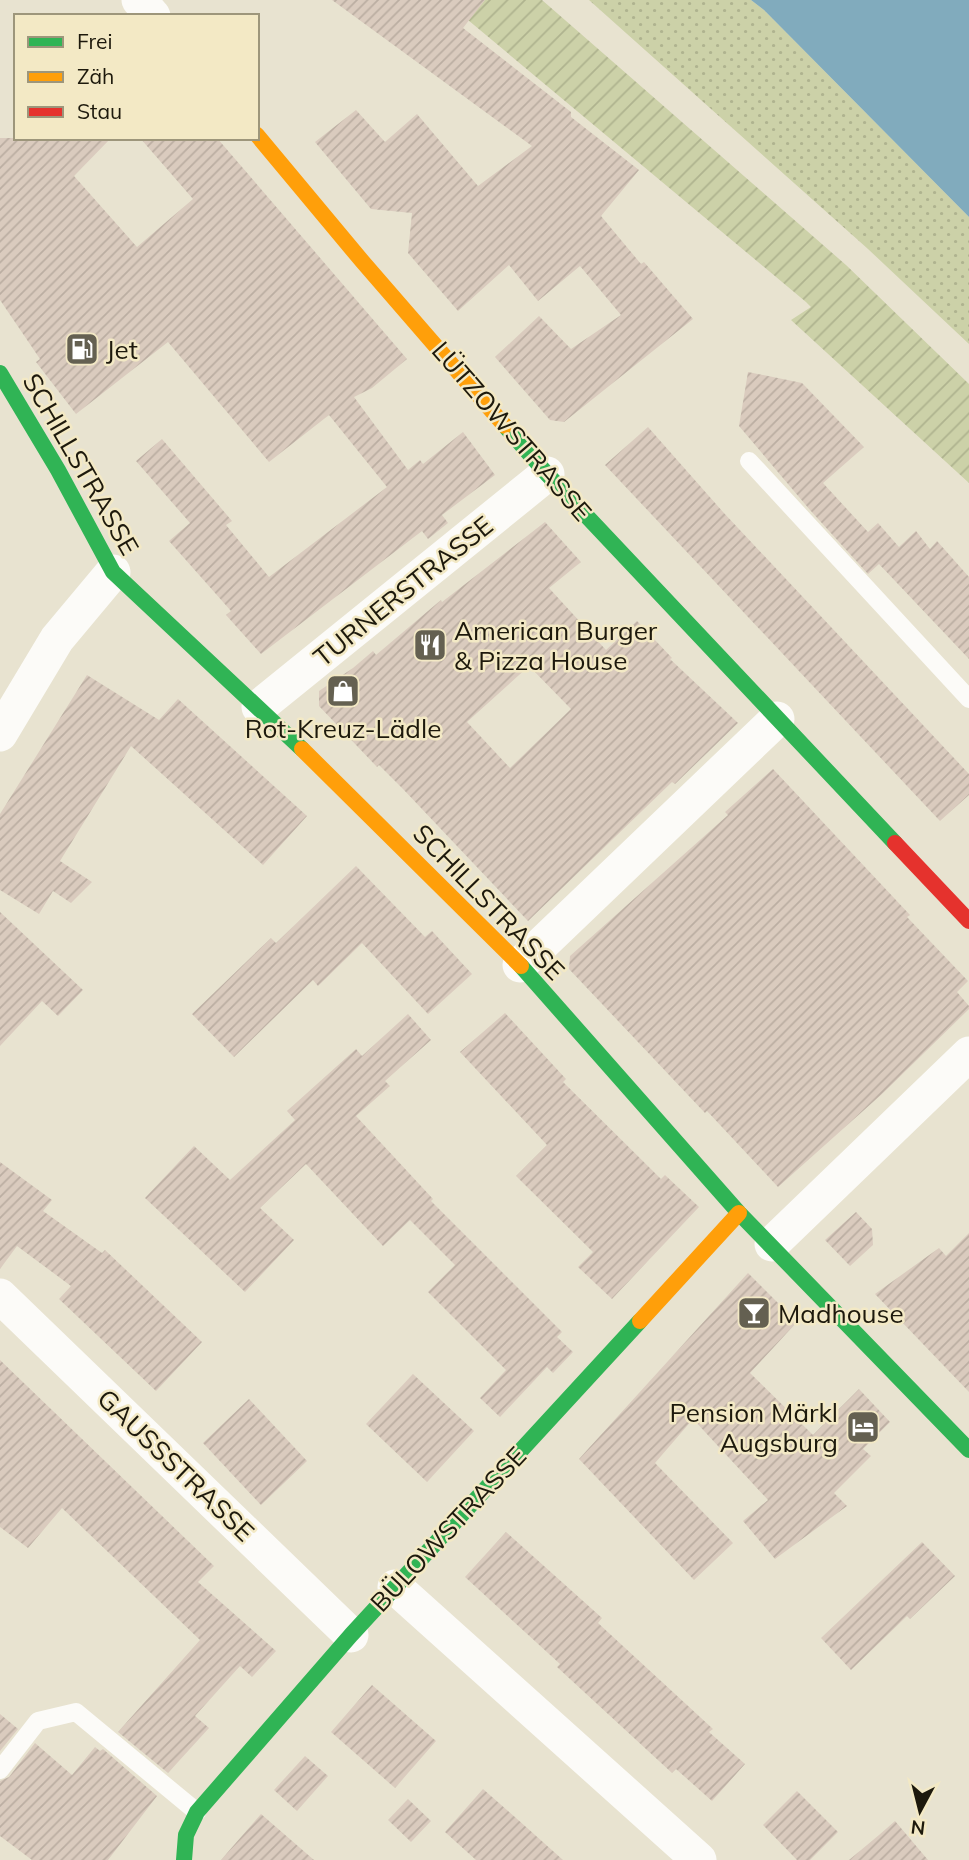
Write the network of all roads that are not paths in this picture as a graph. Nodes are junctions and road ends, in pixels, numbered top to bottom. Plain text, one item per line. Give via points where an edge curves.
1 (139, 0) edge
2 (151, 14) edge
3 (259, 137) edge
4 (0, 373) edge
5 (749, 461) dead end
6 (547, 474) junction
7 (113, 572) junction
8 (969, 699) edge
9 (259, 707) junction
10 (777, 719) junction
11 (0, 734) edge
12 (969, 921) edge
13 (520, 965) junction
14 (969, 1054) edge
15 (739, 1213) junction
16 (772, 1244) junction
17 (0, 1296) edge
18 (969, 1450) edge
19 (395, 1587) junction
20 (351, 1635) junction
21 (0, 1770) edge
22 (197, 1812) junction
23 (184, 1860) edge
24 (699, 1860) edge

1 - 2 street
3 - 6 street, LÜTZOWSTRASSE
4 - 7 street, SCHILLSTRASSE
5 - 8 lane
6 - 9 street, TURNERSTRASSE
6 - 10 street, LÜTZOWSTRASSE
7 - 9 street, SCHILLSTRASSE
7 - 11 street via 57,639
9 - 13 street, SCHILLSTRASSE
10 - 12 street, LÜTZOWSTRASSE
10 - 13 street
13 - 15 street, SCHILLSTRASSE
14 - 16 street
15 - 16 street, SCHILLSTRASSE
15 - 19 street, BÜLOWSTRASSE
16 - 18 street, SCHILLSTRASSE
17 - 20 street, GAUSSSTRASSE
19 - 20 street, BÜLOWSTRASSE
19 - 24 street
20 - 22 street, BÜLOWSTRASSE
21 - 22 lane via 38,1721 76,1712
22 - 23 street, BÜLOWSTRASSE via 187,1832

